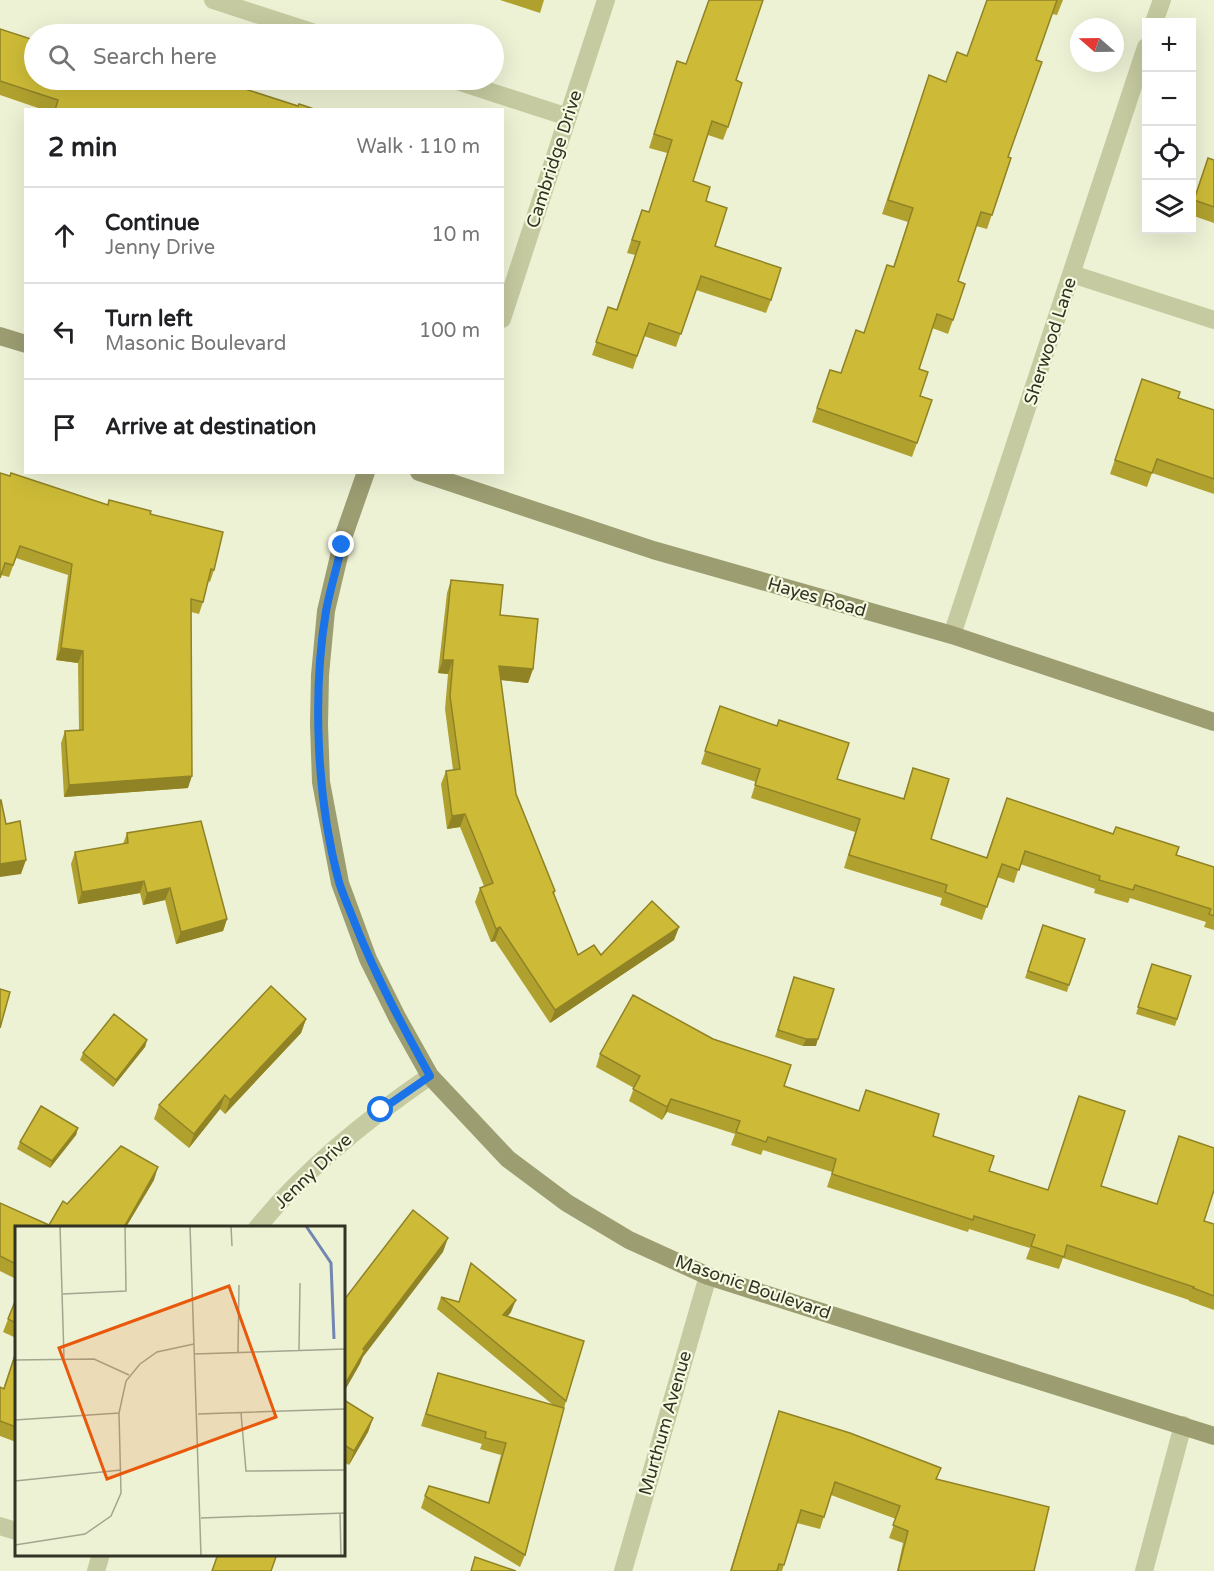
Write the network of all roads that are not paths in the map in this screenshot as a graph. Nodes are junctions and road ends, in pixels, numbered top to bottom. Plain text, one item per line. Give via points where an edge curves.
1 (213, 0) edge
2 (606, 0) edge
3 (1162, 0) edge
4 (1155, 18) edge
5 (287, 24) edge
6 (1142, 59) edge
7 (485, 90) edge
8 (568, 117) junction
9 (1072, 274) junction
10 (504, 313) edge
11 (1214, 320) edge
12 (0, 336) edge
13 (24, 343) edge
14 (365, 474) edge
15 (429, 474) edge
16 (450, 478) edge
17 (952, 635) junction
18 (1214, 722) edge
19 (430, 1076) junction
20 (258, 1226) edge
21 (708, 1276) junction
22 (1183, 1425) junction
23 (1214, 1436) edge
24 (0, 1526) edge
25 (15, 1531) edge
26 (623, 1571) edge
27 (1144, 1571) edge

1 - 5 street
2 - 8 street, Cambridge Drive
3 - 4 street
6 - 9 street, Sherwood Lane
7 - 8 street
8 - 10 street, Cambridge Drive
9 - 11 street
9 - 17 street, Sherwood Lane
12 - 13 street
14 - 19 street, Masonic Boulevard via 344,534 326,611 320,675 321,782 340,883 368,959
15 - 16 street, Hayes Road
16 - 17 street, Hayes Road via 653,550
17 - 18 street, Hayes Road
19 - 20 street, Jenny Drive via 344,1140
19 - 21 street, Masonic Boulevard via 508,1159 567,1203 629,1240
21 - 22 street, Masonic Boulevard
21 - 26 street, Murthum Avenue
22 - 23 street, Masonic Boulevard
22 - 27 street
24 - 25 street

